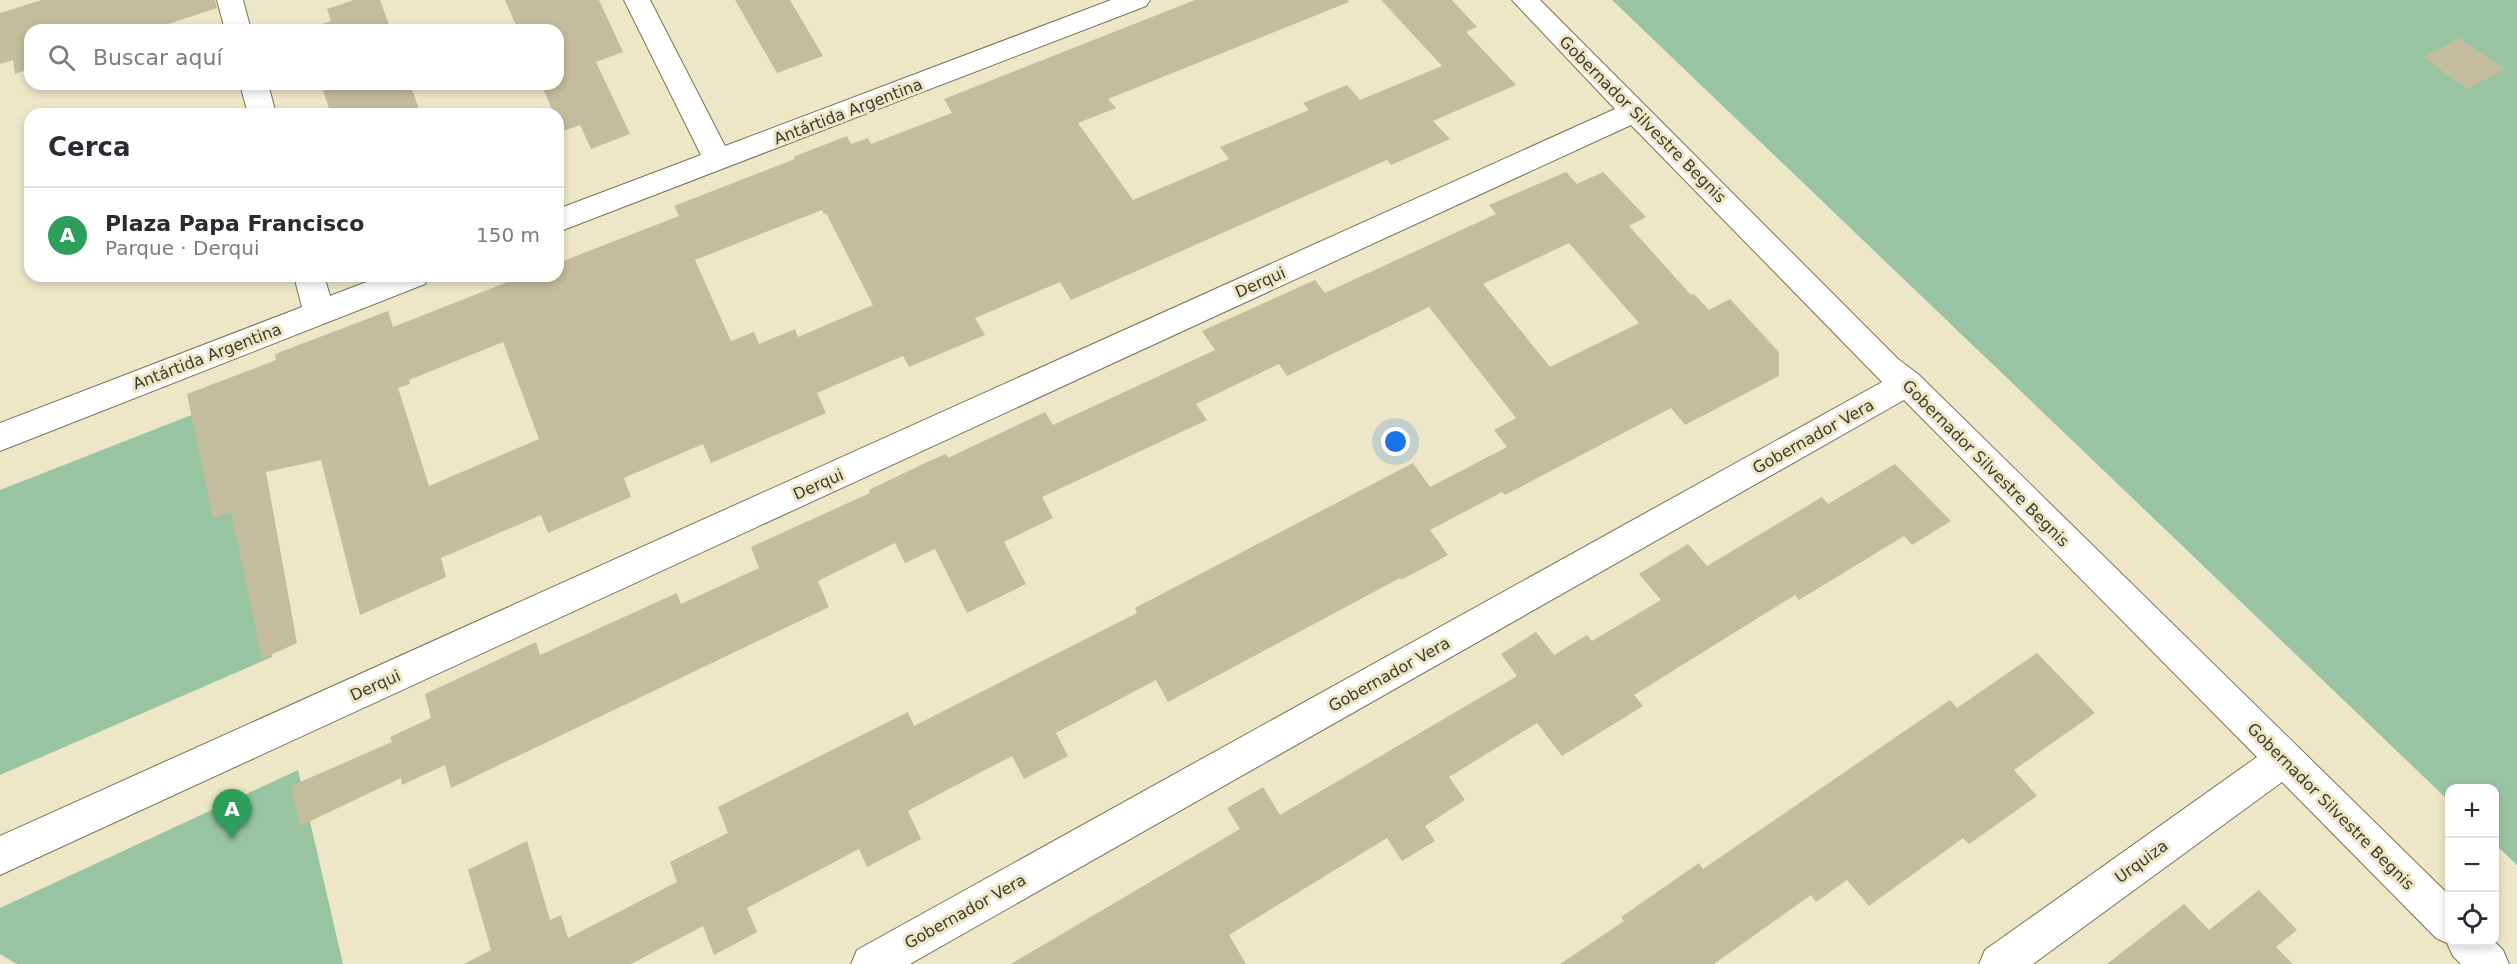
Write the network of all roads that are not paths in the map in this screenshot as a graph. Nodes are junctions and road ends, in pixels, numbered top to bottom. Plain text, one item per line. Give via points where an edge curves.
1 (230, 0) edge
2 (637, 0) edge
3 (1137, 0) edge
4 (1525, 0) edge
5 (1084, 9) edge
6 (236, 24) edge
7 (256, 90) edge
8 (260, 108) edge
9 (1635, 111) junction
10 (718, 160) junction
11 (564, 219) edge
12 (311, 282) edge
13 (398, 282) edge
14 (319, 312) junction
15 (1906, 383) junction
16 (0, 437) edge
17 (2284, 759) junction
18 (0, 856) edge
19 (2445, 919) edge
20 (2471, 946) edge
21 (871, 964) edge
22 (1999, 964) edge
23 (2489, 964) edge

1 - 6 street
2 - 10 street
3 - 5 street, Antártida Argentina
4 - 9 street, Gobernador Silvestre Begnis
5 - 10 street, Antártida Argentina
7 - 8 street
9 - 15 street, Gobernador Silvestre Begnis
9 - 18 street, Derqui
10 - 11 street, Antártida Argentina
12 - 14 street
13 - 14 street, Antártida Argentina
14 - 16 street, Antártida Argentina
15 - 17 street, Gobernador Silvestre Begnis
15 - 21 street, Gobernador Vera
17 - 19 street, Gobernador Silvestre Begnis
17 - 22 street, Urquiza
20 - 23 street

